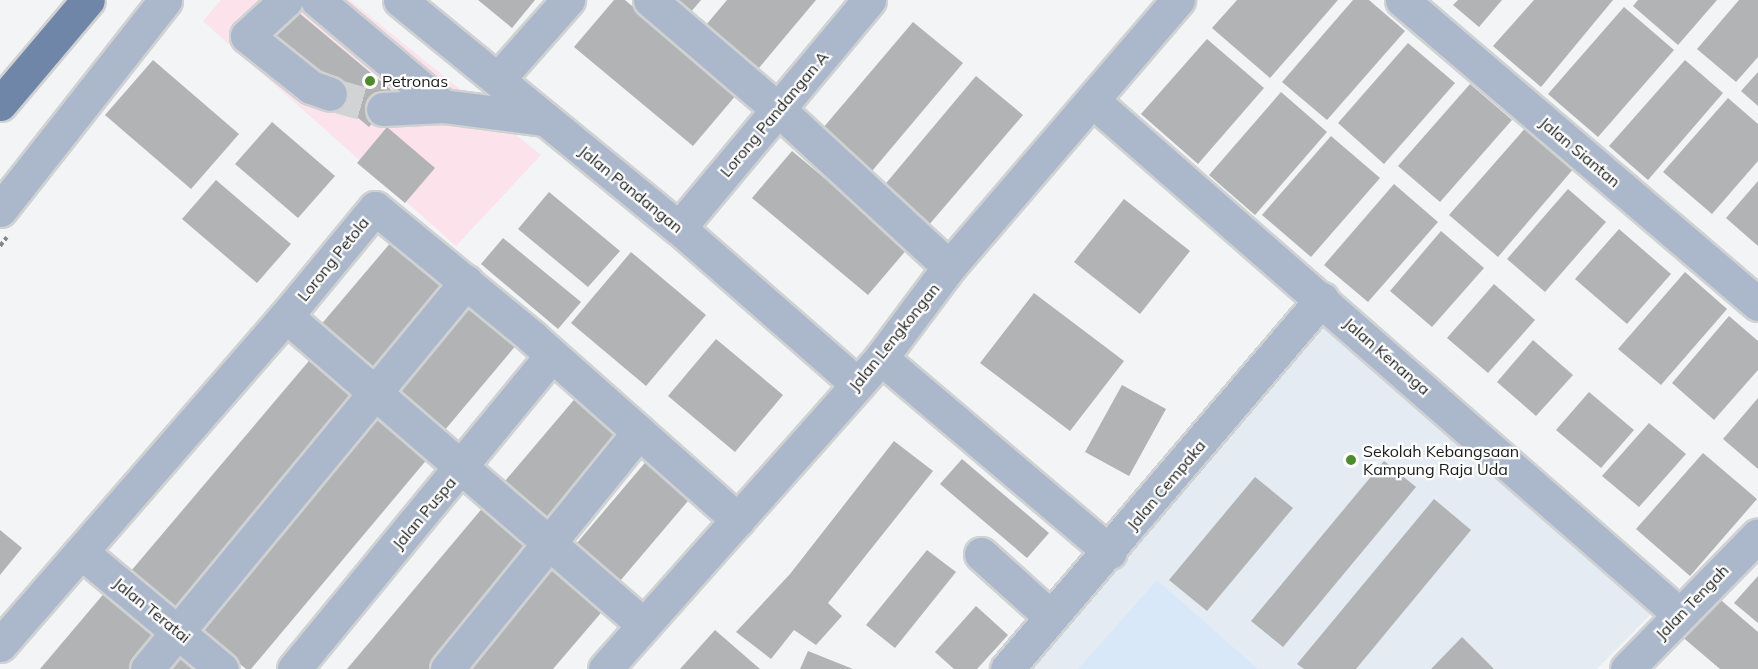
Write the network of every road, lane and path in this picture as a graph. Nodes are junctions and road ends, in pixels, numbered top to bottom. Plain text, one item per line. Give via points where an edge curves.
1 (88, 0) edge
2 (165, 0) edge
3 (286, 0) edge
4 (317, 0) edge
5 (400, 0) edge
6 (568, 0) edge
7 (650, 0) edge
8 (869, 0) edge
9 (1178, 0) edge
10 (1402, 0) edge
11 (498, 79) junction
12 (330, 94) tunnel mouth
13 (1093, 101) junction
14 (0, 104) edge
15 (443, 106) junction
16 (383, 109) tunnel mouth
17 (779, 110) junction
18 (545, 119) junction
19 (0, 210) edge
20 (679, 228) junction
21 (949, 267) junction
22 (466, 282) junction
23 (1322, 299) junction
24 (1758, 304) edge
25 (286, 316) junction
26 (552, 355) junction
27 (881, 358) junction
28 (857, 384) junction
29 (373, 392) junction
30 (639, 432) junction
31 (461, 468) junction
32 (738, 520) junction
33 (1758, 535) edge
34 (550, 542) junction
35 (81, 552) junction
36 (1110, 552) junction
37 (981, 554) dead end
38 (1679, 614) junction
39 (1051, 617) junction
40 (642, 623) junction
41 (179, 631) junction
42 (0, 645) edge
43 (147, 669) edge
44 (222, 669) edge
45 (294, 669) edge
46 (447, 669) edge
47 (605, 669) edge
48 (1007, 669) edge
49 (1627, 669) edge

1 - 14 main road
2 - 19 street
3 - 12 street via 248,36 303,82
4 - 15 street
5 - 11 street, Jalan Pandangan
6 - 11 street
7 - 17 street
8 - 17 street, Lorong Pandangan A
9 - 13 street, Jalan Lengkongan
10 - 24 street, Jalan Siantan
11 - 18 street, Jalan Pandangan
13 - 21 street, Jalan Lengkongan
13 - 23 street, Jalan Kenanga
15 - 16 street
15 - 18 street
17 - 20 street, Lorong Pandangan A
17 - 21 street
18 - 20 street, Jalan Pandangan
20 - 28 street, Jalan Pandangan
21 - 27 street, Jalan Lengkongan
22 - 25 street, Lorong Petola via 375,208
22 - 26 street, Lorong Petola
22 - 29 street
23 - 36 street, Jalan Cempaka
23 - 38 street, Jalan Kenanga
25 - 29 street
25 - 35 street, Lorong Petola
26 - 30 street, Lorong Petola
26 - 31 street, Jalan Puspa
27 - 28 street, Jalan Lengkongan
27 - 36 street
28 - 32 street, Jalan Lengkongan
29 - 31 street
29 - 41 street
30 - 32 street, Lorong Petola
30 - 34 street
31 - 34 street
31 - 45 street, Jalan Puspa
32 - 40 street, Jalan Lengkongan
33 - 38 street, Jalan Tengah
34 - 40 street
34 - 46 street
35 - 41 street, Jalan Teratai
35 - 42 street, Lorong Petola
36 - 39 street, Jalan Cempaka
37 - 39 street
38 - 49 street, Jalan Tengah
39 - 48 street, Jalan Cempaka
40 - 47 street, Jalan Lengkongan
41 - 43 street
41 - 44 street, Jalan Teratai

